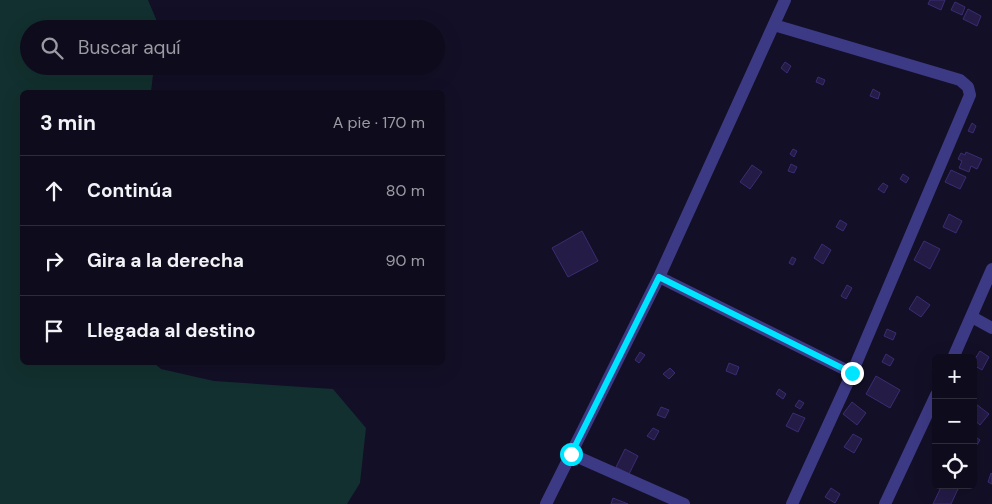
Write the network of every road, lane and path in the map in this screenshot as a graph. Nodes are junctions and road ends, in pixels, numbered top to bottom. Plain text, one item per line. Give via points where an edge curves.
1 (785, 0) edge
2 (774, 25) junction
3 (992, 269) edge
4 (659, 277) junction
5 (972, 317) junction
6 (992, 328) edge
7 (955, 354) edge
8 (852, 373) junction
9 (934, 399) edge
10 (571, 454) junction
11 (796, 502) edge
12 (546, 504) edge
13 (684, 504) edge
14 (885, 504) edge

1 - 2 street
2 - 4 street
2 - 8 street via 960,80 968,87 970,96
3 - 5 street
4 - 8 street
4 - 10 street
5 - 6 street
5 - 7 street
8 - 11 street
9 - 14 street
10 - 12 street
10 - 13 street

